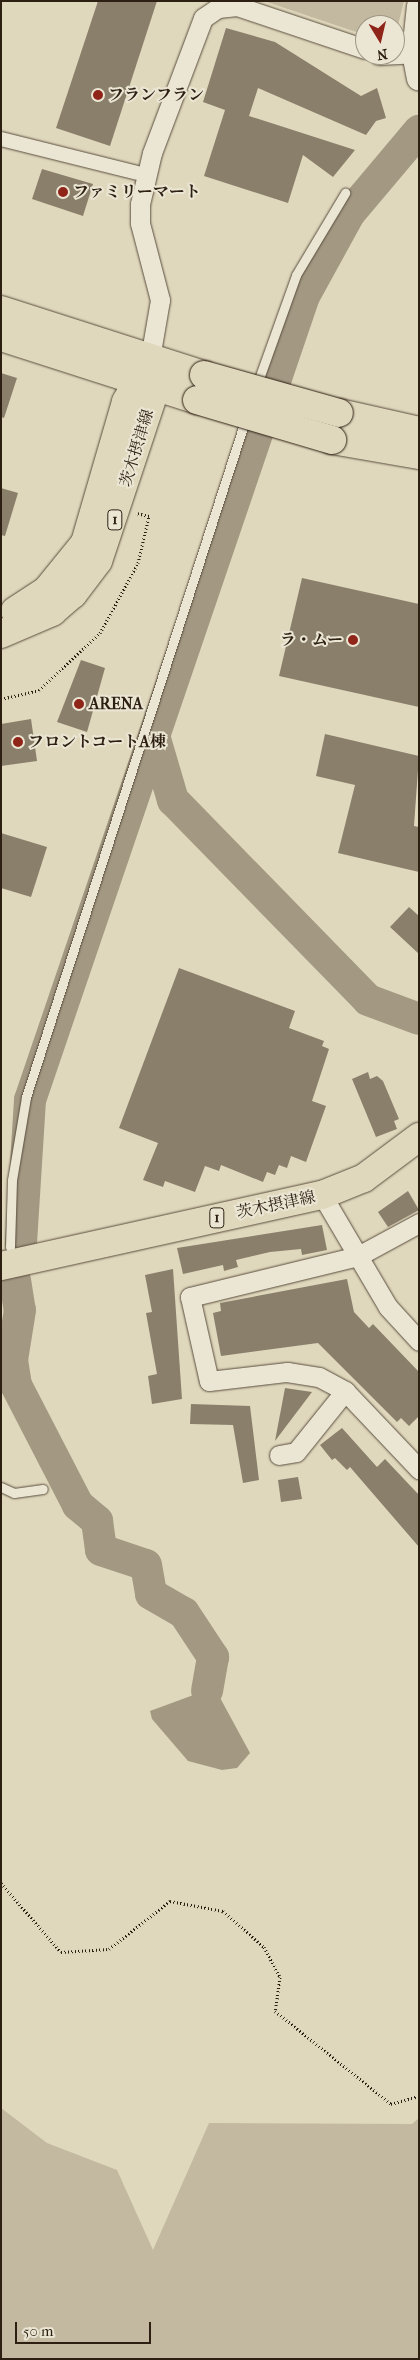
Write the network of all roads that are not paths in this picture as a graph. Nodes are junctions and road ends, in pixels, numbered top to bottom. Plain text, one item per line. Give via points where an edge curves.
1 (419, 6) edge
2 (355, 46) edge
3 (414, 53) junction
4 (405, 54) edge
5 (419, 79) edge
6 (1, 139) edge
7 (137, 174) dead end
8 (345, 193) dead end
9 (1, 310) edge
10 (1, 337) edge
11 (148, 365) junction
12 (201, 387) junction
13 (419, 431) edge
14 (419, 455) edge
15 (1, 615) edge
16 (1, 634) edge
17 (419, 1137) edge
18 (322, 1195) junction
19 (419, 1223) edge
20 (6, 1256) edge
21 (358, 1256) junction
22 (419, 1341) edge
23 (345, 1392) junction
24 (279, 1455) dead end
25 (419, 1469) edge
26 (1, 1487) edge
27 (43, 1489) dead end

1 - 3 street
2 - 11 street via 238,6 218,8 203,18 152,153 140,204 140,224 160,300
3 - 4 street
3 - 5 street
6 - 7 street
8 - 20 lane via 296,275 58,986 26,1097 12,1180
9 - 11 main road, 茨木摂津線
10 - 11 main road, 茨木摂津線
11 - 12 main road, 茨木摂津線
11 - 15 main road, 茨木摂津線 / 1 via 85,543 38,600
11 - 16 main road, 茨木摂津線 / 1 via 118,508 98,561 73,594 34,622
12 - 13 main road, 茨木摂津線, bridge
12 - 14 main road, 茨木摂津線, bridge via 332,440
17 - 18 main road, 茨木摂津線 / 1 via 364,1178
18 - 20 main road, 茨木摂津線 / 1
18 - 21 street
19 - 21 street
21 - 22 street via 388,1308
21 - 23 street via 190,1297 209,1381 287,1372 319,1377
23 - 24 street via 296,1452
23 - 25 street
26 - 27 lane via 14,1493

